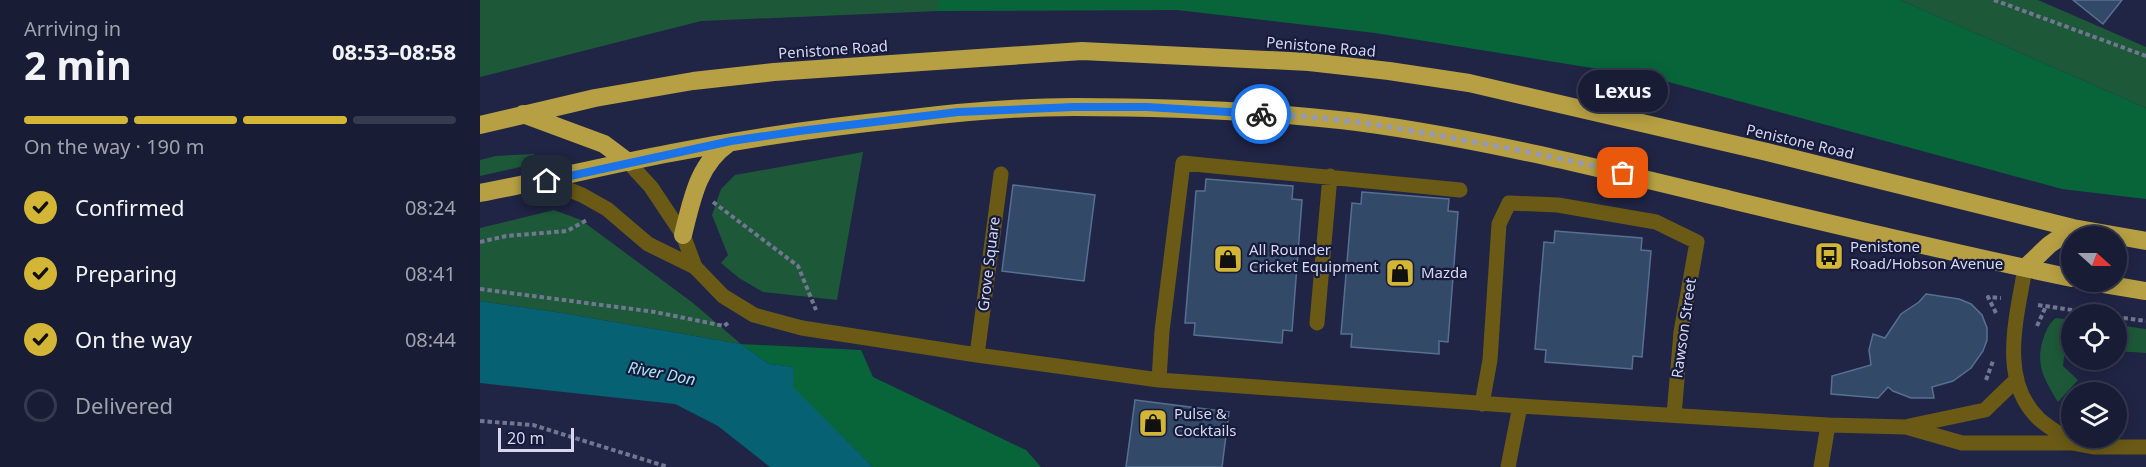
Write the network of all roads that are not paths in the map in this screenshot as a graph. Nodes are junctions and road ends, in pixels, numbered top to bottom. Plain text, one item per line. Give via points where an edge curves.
1 (523, 114) junction
2 (480, 125) edge
3 (731, 141) junction
4 (628, 162) junction
5 (1000, 174) dead end
6 (1330, 176) junction
7 (547, 181) junction
8 (1460, 190) dead end
9 (480, 193) edge
10 (2065, 226) edge
11 (683, 235) junction
12 (2061, 236) edge
13 (2127, 238) edge
14 (2146, 241) edge
15 (695, 267) junction
16 (2025, 268) junction
17 (2061, 276) edge
18 (2127, 288) edge
19 (2146, 291) edge
20 (1317, 323) dead end
21 (977, 355) junction
22 (1159, 380) junction
23 (2016, 380) junction
24 (1482, 404) junction
25 (1520, 406) junction
26 (1674, 415) junction
27 (1828, 425) junction
28 (1906, 427) junction
29 (2061, 435) edge
30 (2061, 443) edge
31 (2127, 447) edge
32 (2146, 447) edge
33 (1509, 467) edge
34 (1821, 467) edge

1 - 2 highway, Penistone Road
1 - 4 highway via 604,144
1 - 10 highway, Penistone Road via 693,81 1082,51 1309,62 1469,83
3 - 4 highway
3 - 11 highway via 706,164
3 - 16 highway via 970,112 1073,107 1287,115 1424,133 1580,163
4 - 7 highway
4 - 11 street via 651,187
5 - 21 street, Grove Square
6 - 8 street
6 - 20 street
6 - 22 street via 1183,163
7 - 9 highway
7 - 15 street via 607,209 648,244
11 - 15 street
12 - 16 highway
13 - 14 highway, Penistone Road
15 - 21 street via 723,296 754,315 802,328
16 - 17 highway
16 - 23 street via 2014,341
18 - 19 highway
21 - 22 street
22 - 24 street
23 - 28 street via 1985,410
23 - 29 street via 2024,401 2039,419
24 - 25 street
24 - 26 street, Rawson Street via 1490,360 1500,224 1509,203 1558,205 1656,222 1697,242 1681,332
25 - 26 street
25 - 33 street
26 - 27 street
27 - 28 street
27 - 34 street
28 - 30 street via 1962,443
31 - 32 street

